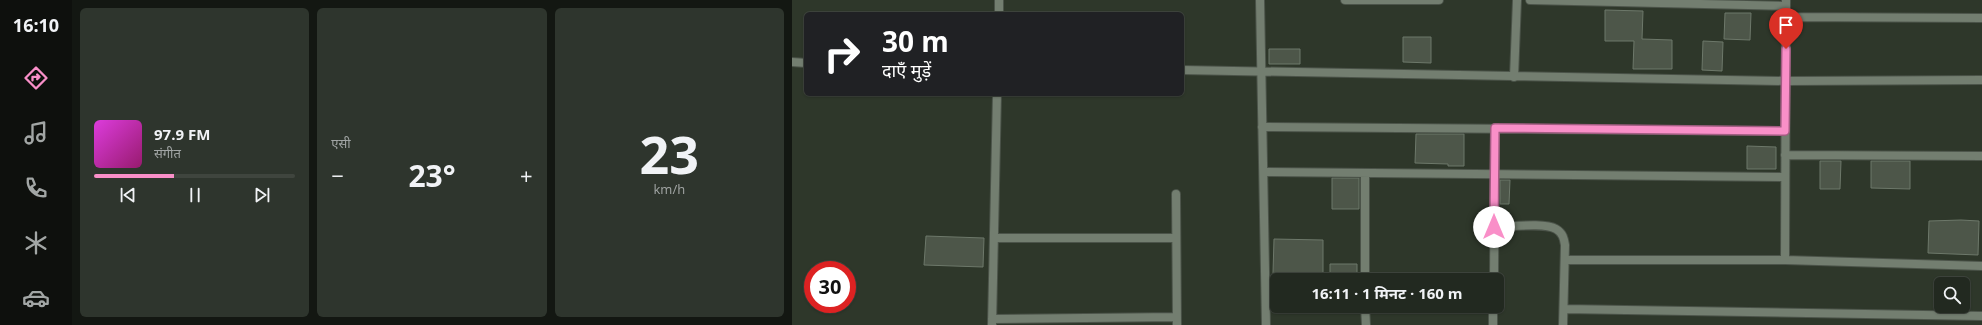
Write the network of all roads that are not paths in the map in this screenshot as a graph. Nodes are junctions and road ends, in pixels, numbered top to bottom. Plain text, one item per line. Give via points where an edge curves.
1 (999, 0) edge
2 (1260, 0) edge
3 (1345, 0) edge
4 (1439, 0) edge
5 (1517, 0) edge
6 (1530, 0) edge
7 (1786, 3) edge
8 (998, 12) edge
9 (1786, 17) junction
10 (1982, 18) edge
11 (792, 62) edge
12 (804, 63) edge
13 (1184, 70) edge
14 (1262, 72) junction
15 (1514, 77) junction
16 (1982, 80) edge
17 (1786, 81) junction
18 (997, 96) edge
19 (1262, 127) junction
20 (1495, 128) junction
21 (1785, 131) junction
22 (1785, 155) junction
23 (1982, 156) edge
24 (1264, 172) junction
25 (1365, 173) junction
26 (1494, 173) junction
27 (1785, 177) junction
28 (1176, 194) dead end
29 (1494, 227) junction
30 (994, 238) junction
31 (1176, 238) junction
32 (1565, 260) junction
33 (1785, 260) junction
34 (1982, 266) edge
35 (1365, 273) edge
36 (1494, 273) edge
37 (1564, 309) junction
38 (1366, 313) edge
39 (1493, 313) edge
40 (1982, 316) edge
41 (1177, 321) edge
42 (992, 322) edge
43 (1266, 325) edge
44 (1366, 325) edge
45 (1493, 325) edge
46 (1563, 325) edge

1 - 8 street
2 - 14 street
3 - 4 street
5 - 15 street
6 - 7 street
7 - 9 street
9 - 10 street
9 - 17 street
11 - 12 street
13 - 14 street
14 - 15 street
14 - 19 street
15 - 17 street
16 - 17 street
17 - 21 street
18 - 30 street
19 - 20 street
19 - 24 street
20 - 21 street
20 - 26 street
21 - 22 street
22 - 23 street
22 - 27 street
24 - 25 street
24 - 43 street
25 - 26 street
25 - 35 street
26 - 27 street
26 - 29 street
27 - 33 street
28 - 31 street
29 - 32 street via 1547,226 1557,230 1564,236
29 - 36 street
30 - 31 street
30 - 42 street
31 - 41 street
32 - 33 street
32 - 37 street
33 - 34 street
37 - 40 street
37 - 46 street
38 - 44 street
39 - 45 street
41 - 42 street

